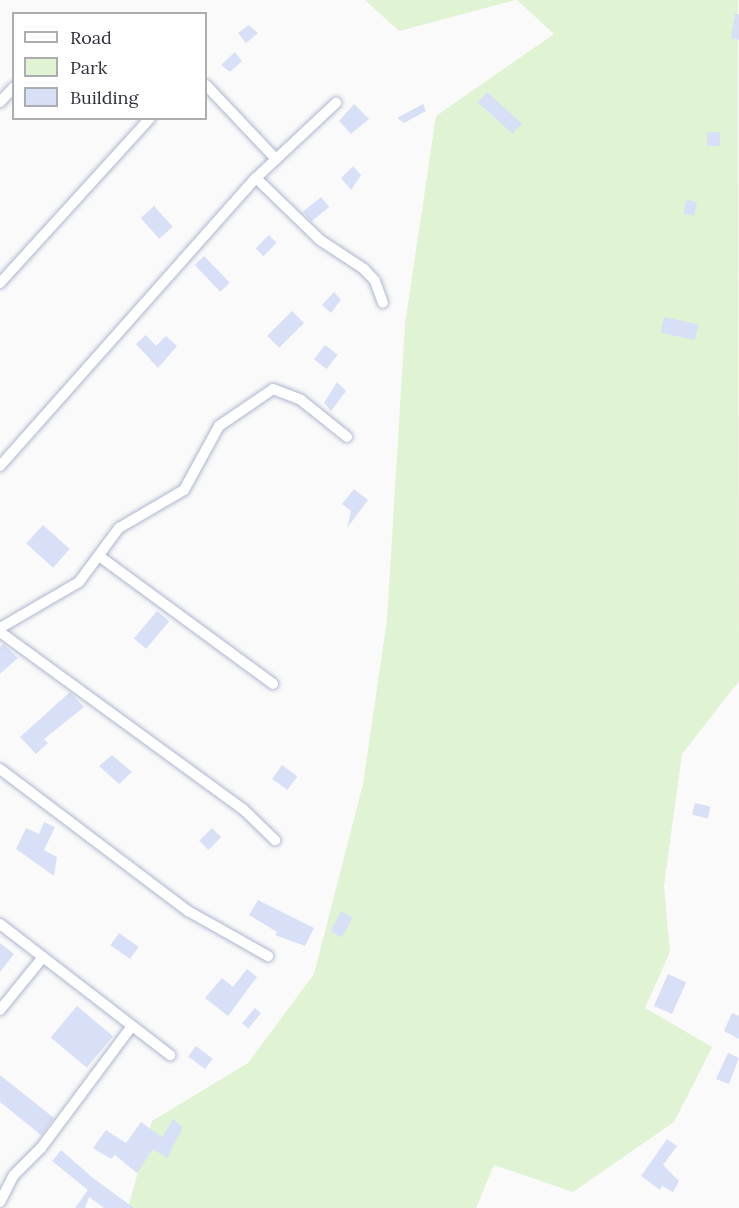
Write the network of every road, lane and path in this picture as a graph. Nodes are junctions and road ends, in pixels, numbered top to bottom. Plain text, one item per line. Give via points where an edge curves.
1 (207, 86) edge
2 (12, 89) edge
3 (0, 102) edge
4 (336, 102) dead end
5 (148, 120) edge
6 (276, 159) junction
7 (256, 178) junction
8 (0, 283) edge
9 (383, 303) dead end
10 (347, 437) dead end
11 (0, 466) edge
12 (99, 556) junction
13 (0, 630) edge
14 (273, 684) dead end
15 (0, 769) edge
16 (275, 840) dead end
17 (0, 924) edge
18 (268, 956) dead end
19 (43, 957) junction
20 (0, 1011) edge
21 (132, 1026) junction
22 (170, 1055) dead end
23 (0, 1202) edge

1 - 6 street
2 - 3 street
4 - 6 street
5 - 8 street
6 - 7 street
7 - 9 street via 320,240 364,268 375,281
7 - 11 street
10 - 12 street via 301,400 273,389 219,426 184,490 119,528
12 - 13 street via 64,594
12 - 14 street
13 - 16 street via 243,809
15 - 18 street via 188,911
17 - 19 street
19 - 20 street
19 - 21 street
21 - 22 street
21 - 23 street via 41,1148 14,1175

